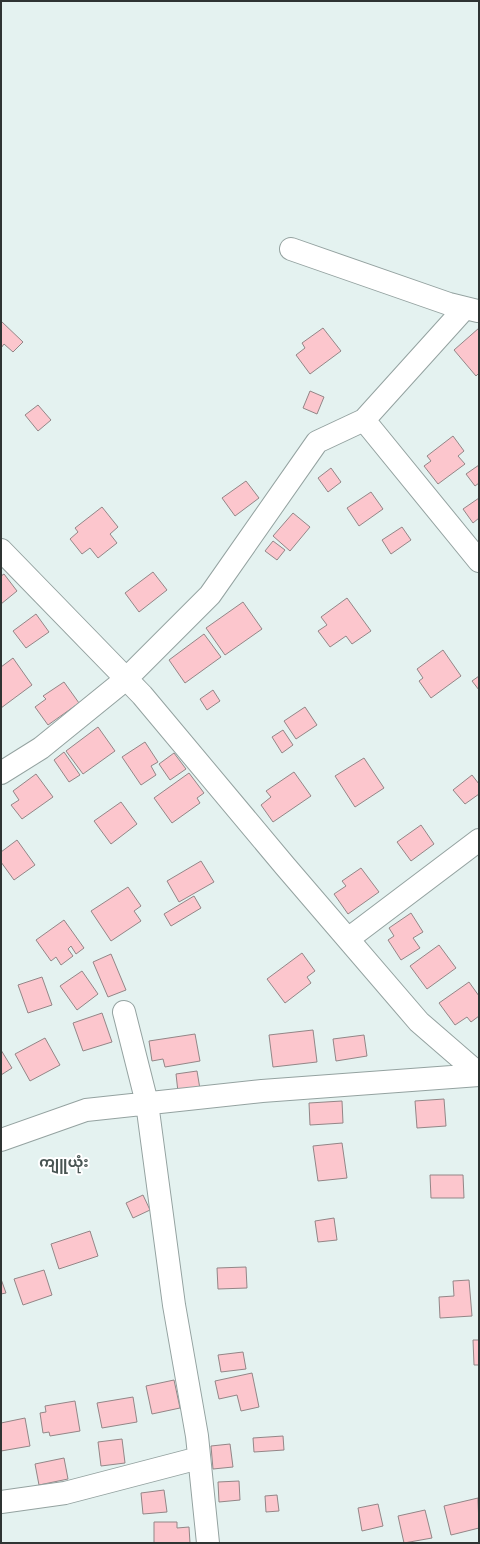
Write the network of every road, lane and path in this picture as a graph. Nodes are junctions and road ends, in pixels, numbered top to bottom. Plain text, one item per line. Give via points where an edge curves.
1 (291, 250) dead end
2 (472, 310) edge
3 (364, 420) junction
4 (1, 550) edge
5 (479, 561) edge
6 (126, 679) junction
7 (1, 773) edge
8 (479, 840) edge
9 (348, 939) junction
10 (124, 1012) dead end
11 (479, 1074) edge
12 (147, 1104) junction
13 (1, 1140) edge
14 (199, 1458) junction
15 (1, 1502) edge
16 (208, 1543) edge

1 - 2 street
2 - 3 street
3 - 5 street
3 - 6 street via 317,442 210,594
4 - 6 street
6 - 7 street via 41,748
6 - 9 street
8 - 9 street
9 - 11 street via 419,1022
10 - 12 street
11 - 12 street via 262,1090
12 - 13 street via 86,1110
12 - 14 street via 174,1305
14 - 15 street via 65,1493
14 - 16 street

